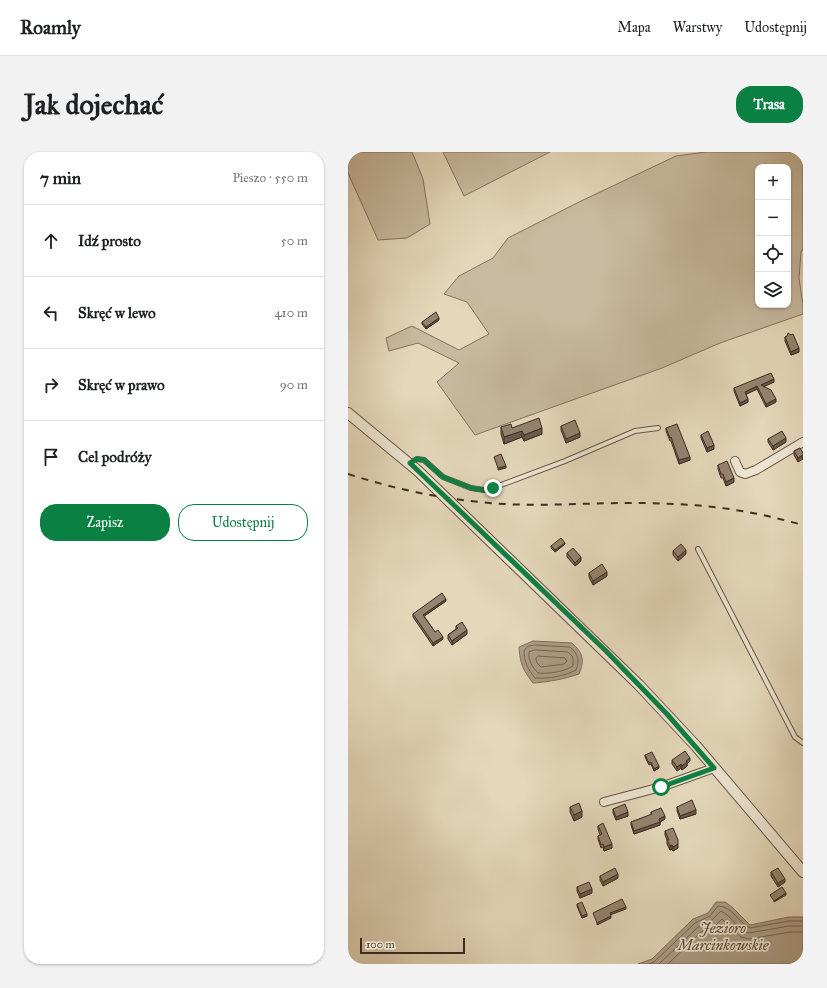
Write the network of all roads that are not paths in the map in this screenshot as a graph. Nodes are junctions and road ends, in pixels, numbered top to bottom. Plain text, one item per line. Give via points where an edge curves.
1 (348, 412) edge
2 (658, 428) dead end
3 (803, 442) edge
4 (735, 461) dead end
5 (410, 463) junction
6 (698, 549) dead end
7 (803, 743) edge
8 (714, 768) junction
9 (604, 802) dead end
10 (803, 872) edge

1 - 5 street
2 - 5 lane via 635,431 565,461 484,490 471,488 443,477 424,460 417,459
3 - 4 street via 745,474 740,472
5 - 8 street via 606,651 667,714
6 - 7 lane via 795,737
8 - 9 street via 661,787
8 - 10 street

